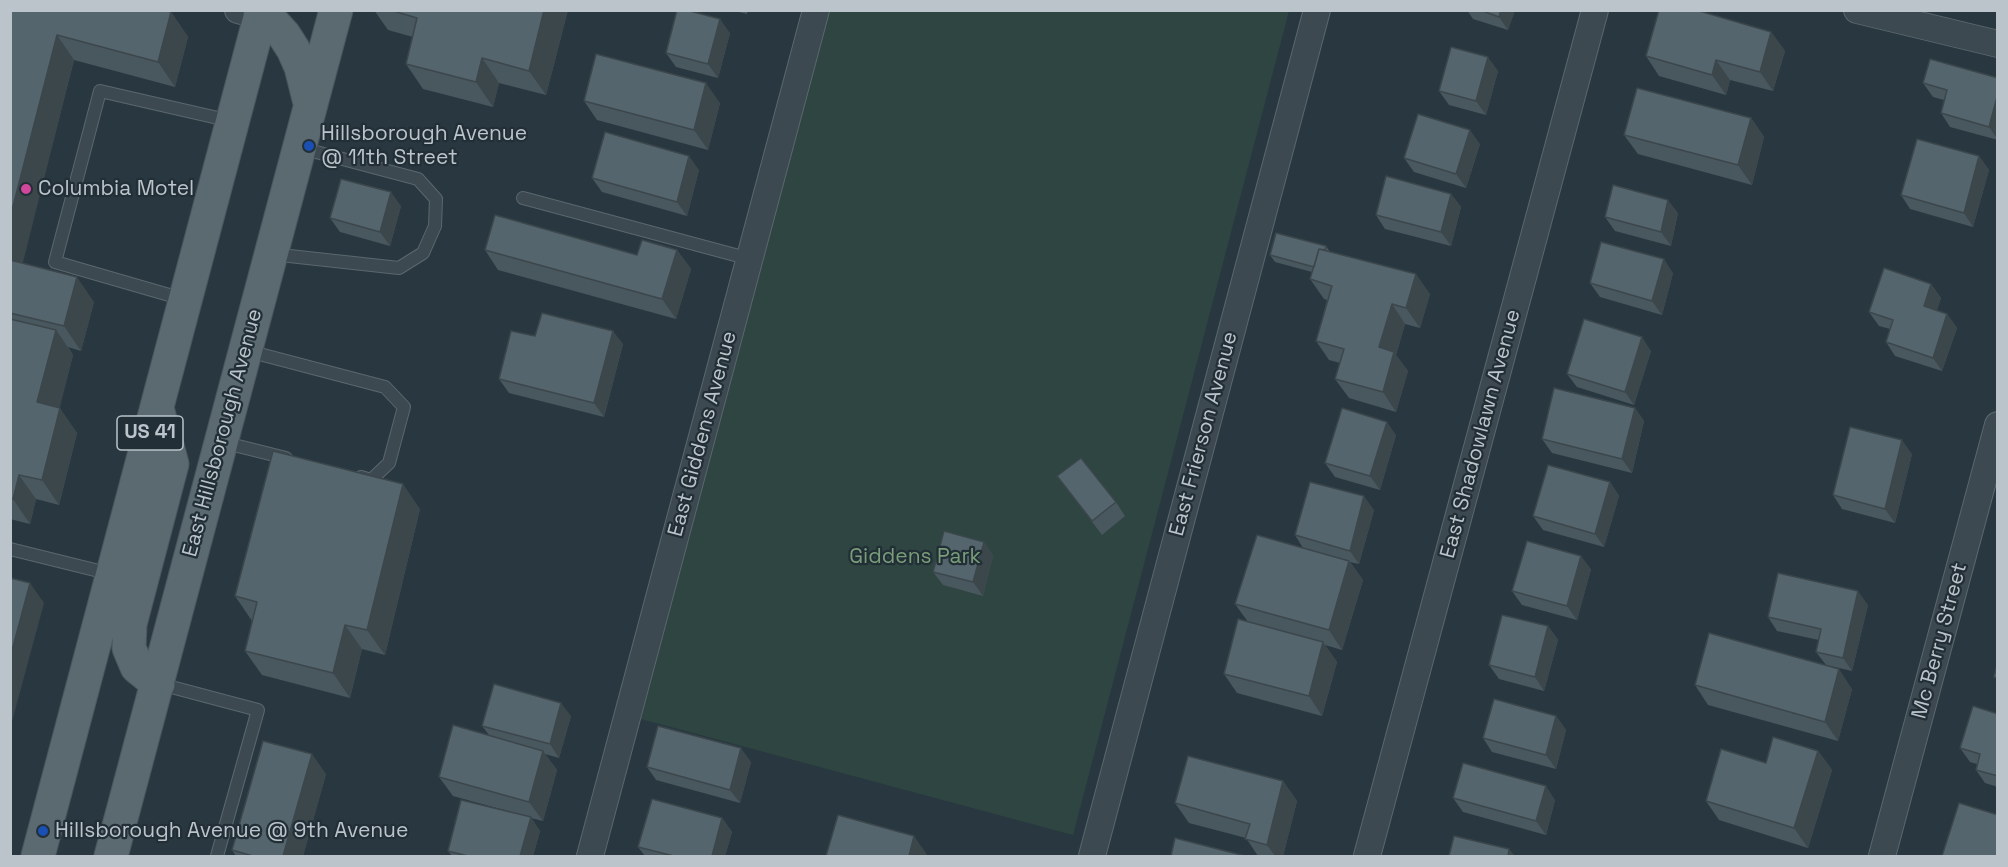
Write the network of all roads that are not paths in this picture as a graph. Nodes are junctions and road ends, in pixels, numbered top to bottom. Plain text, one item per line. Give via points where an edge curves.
1 (336, 10) edge
2 (816, 10) edge
3 (1317, 10) edge
4 (1595, 10) edge
5 (1857, 10) edge
6 (253, 12) edge
7 (1998, 44) edge
8 (310, 105) junction
9 (232, 121) junction
10 (298, 148) junction
11 (523, 198) dead end
12 (270, 254) junction
13 (750, 259) junction
14 (185, 299) junction
15 (244, 350) junction
16 (157, 407) junction
17 (1998, 426) edge
18 (221, 442) junction
19 (296, 461) edge
20 (350, 474) edge
21 (10, 549) edge
22 (112, 574) junction
23 (158, 684) junction
24 (38, 856) edge
25 (111, 856) edge
26 (218, 856) edge
27 (590, 856) edge
28 (1092, 856) edge
29 (1367, 856) edge
30 (1882, 856) edge

1 - 8 main road, East Hillsborough Avenue
2 - 13 street, East Giddens Avenue
3 - 28 street, East Frierson Avenue
4 - 29 street, East Shadowlawn Avenue
5 - 7 street
6 - 8 main road via 275,25 293,49
6 - 9 main road, US 41
8 - 10 main road, East Hillsborough Avenue
9 - 14 main road, US 41
9 - 14 lane via 100,91 55,262
10 - 12 main road, East Hillsborough Avenue
10 - 12 lane via 418,179 436,199 435,226 423,253 399,268
11 - 13 lane
12 - 15 main road, East Hillsborough Avenue
13 - 27 street, East Giddens Avenue
14 - 16 main road, US 41
15 - 18 main road, East Hillsborough Avenue
15 - 20 lane via 385,387 404,407 389,463 371,480
16 - 22 main road, US 41
16 - 23 main road via 172,464 130,624 129,648 136,667
17 - 30 street, Mc Berry Street
18 - 19 lane
18 - 23 main road, East Hillsborough Avenue
21 - 22 lane
22 - 24 main road, US 41
23 - 25 main road, East Hillsborough Avenue
23 - 26 lane via 258,710

